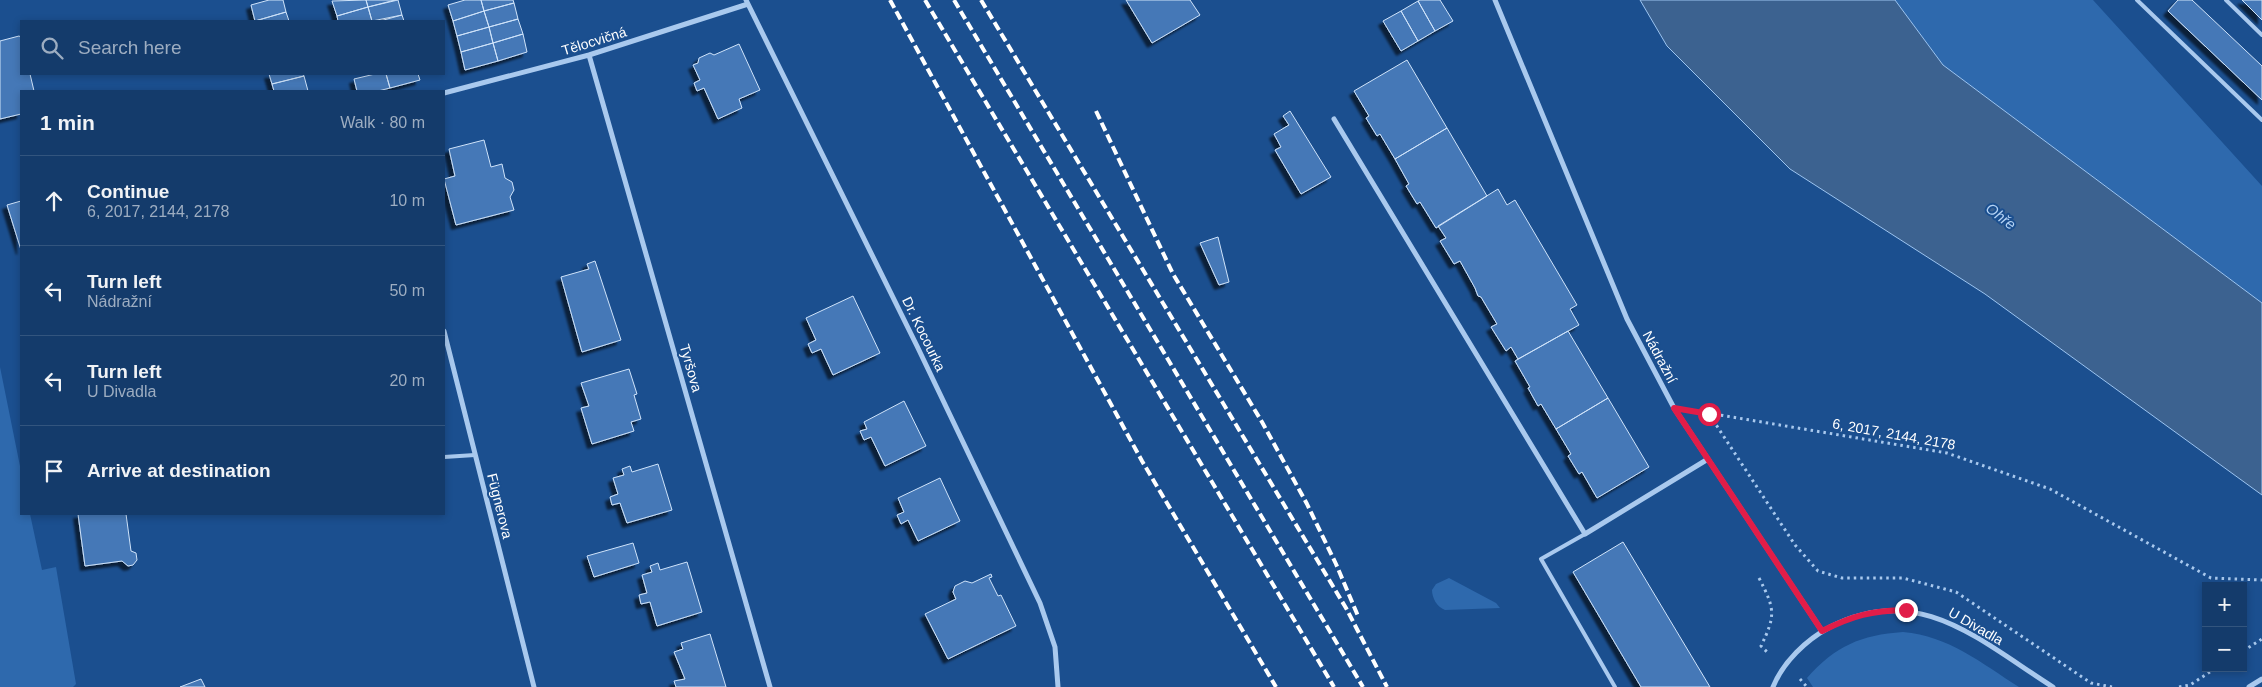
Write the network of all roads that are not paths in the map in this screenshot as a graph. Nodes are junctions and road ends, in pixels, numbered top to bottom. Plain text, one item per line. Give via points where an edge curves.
1 (1495, 0) edge
2 (2138, 0) edge
3 (2226, 0) edge
4 (747, 2) edge
5 (2262, 35) edge
6 (589, 56) junction
7 (445, 92) edge
8 (1334, 119) dead end
9 (2262, 120) edge
10 (445, 335) edge
11 (475, 455) junction
12 (445, 457) edge
13 (1708, 459) junction
14 (1584, 534) junction
15 (1822, 631) junction
16 (2262, 679) edge
17 (534, 687) edge
18 (770, 687) edge
19 (1058, 687) edge
20 (1615, 687) edge
21 (1773, 687) edge
22 (2053, 687) edge
23 (2249, 687) edge

1 - 13 street, Nádražní via 1627,319 1674,408
2 - 9 lane
3 - 5 lane
4 - 6 street, Tělocvičná
4 - 19 street, Dr. Kocourka via 918,346 1040,603 1055,647
6 - 7 street, Tělocvičná
6 - 18 street, Tyršova
8 - 14 street
10 - 11 street, Fügnerova
11 - 12 lane
11 - 17 street, Fügnerova
13 - 14 street
13 - 15 street, Nádražní
14 - 20 lane via 1541,559
15 - 21 street via 1784,666
15 - 22 street, U Divadla via 1847,619 1876,611 1906,610 1934,616 1953,624
16 - 23 street

